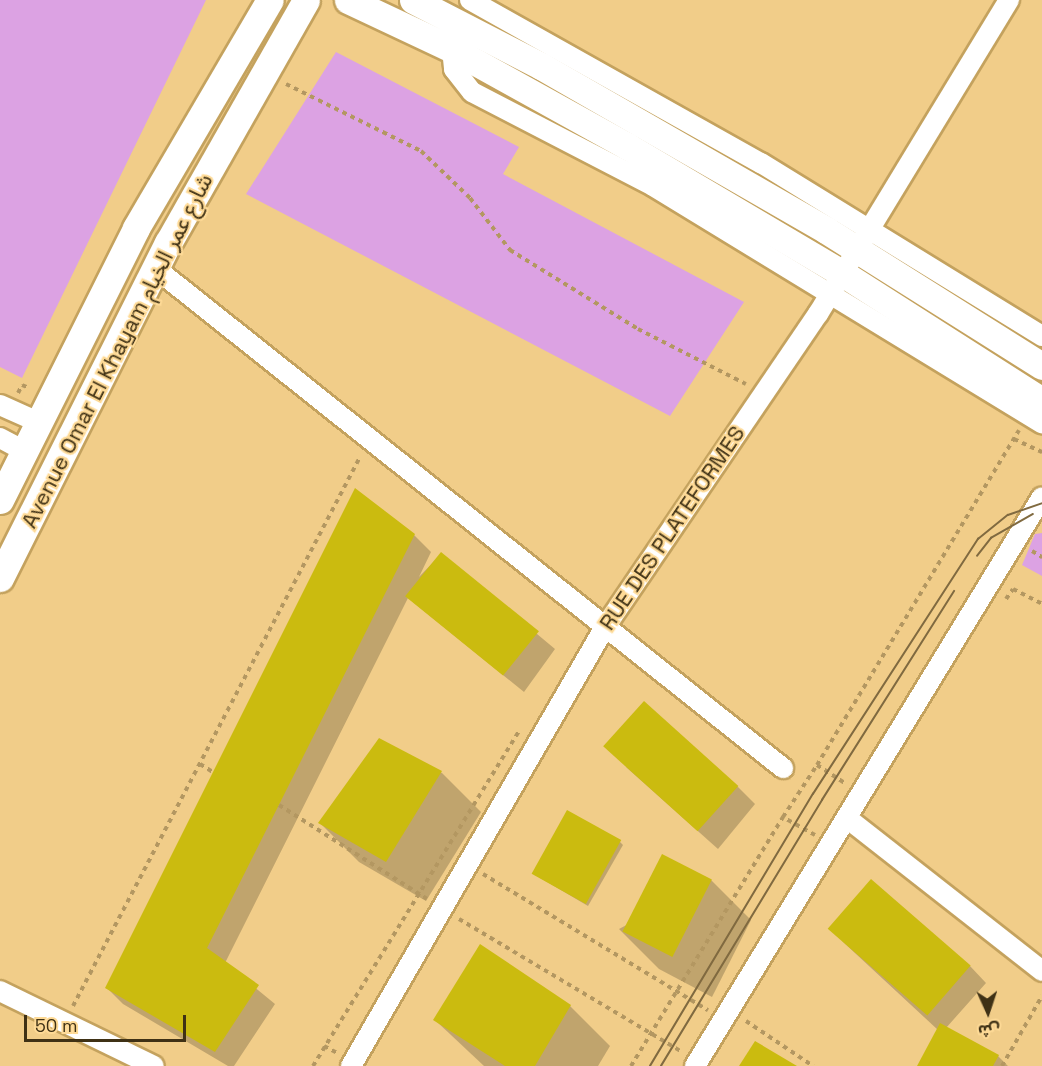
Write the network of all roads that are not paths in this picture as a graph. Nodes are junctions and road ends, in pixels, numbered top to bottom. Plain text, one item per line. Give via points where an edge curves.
1 (270, 0) edge
2 (306, 0) edge
3 (348, 0) edge
4 (413, 0) edge
5 (470, 0) edge
6 (1009, 0) edge
7 (863, 238) junction
8 (155, 268) junction
9 (837, 282) junction
10 (1042, 336) edge
11 (1042, 366) edge
12 (0, 405) edge
13 (1037, 413) edge
14 (38, 422) junction
15 (0, 438) edge
16 (24, 451) junction
17 (1042, 496) edge
18 (0, 500) edge
19 (0, 578) edge
20 (604, 627) junction
21 (783, 768) dead end
22 (847, 818) junction
23 (1042, 971) edge
24 (0, 992) edge
25 (696, 1064) edge
26 (154, 1066) edge
27 (351, 1066) edge

1 - 14 main road, Avenue Omar El Khayam شارع عمر الخيام via 136,228
2 - 8 main road, Avenue Omar El Khayam شارع عمر الخيام
3 - 9 main road via 452,49 627,146
4 - 7 main road
5 - 7 street via 664,106
6 - 7 street, RUE DES PLATEFORMES
7 - 9 street, RUE DES PLATEFORMES
7 - 10 street
7 - 11 main road
8 - 19 main road, Avenue Omar El Khayam شارع عمر الخيام
8 - 20 street
9 - 13 main road
9 - 20 street, RUE DES PLATEFORMES
12 - 14 street
14 - 16 main road, Avenue Omar El Khayam شارع عمر الخيام
15 - 16 street
16 - 18 main road, Avenue Omar El Khayam شارع عمر الخيام
17 - 22 street
20 - 21 street
20 - 27 street, RUE DES PLATEFORMES
22 - 23 street
22 - 25 street
24 - 26 street

